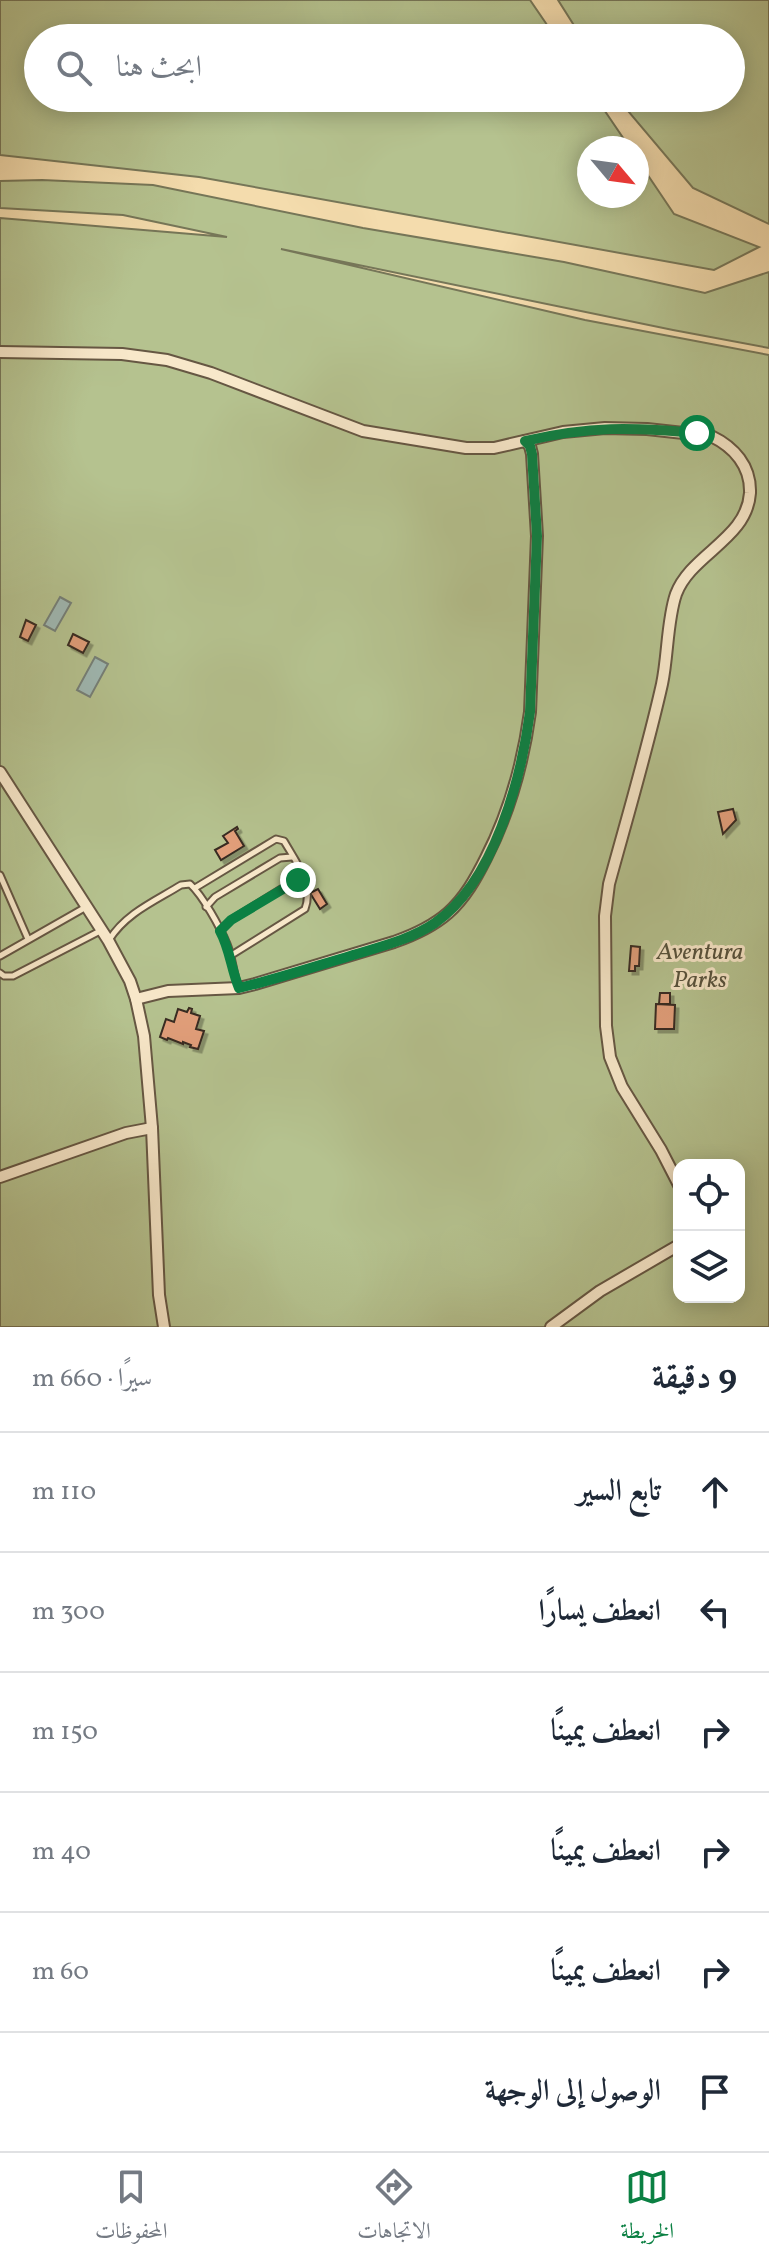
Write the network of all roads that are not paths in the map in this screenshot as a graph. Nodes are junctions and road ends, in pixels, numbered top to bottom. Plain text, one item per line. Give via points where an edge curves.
1 (0, 352) edge
2 (525, 441) junction
3 (0, 772) edge
4 (293, 857) junction
5 (0, 875) edge
6 (305, 879) junction
7 (195, 888) junction
8 (87, 907) junction
9 (206, 907) junction
10 (102, 930) junction
11 (220, 931) junction
12 (28, 939) junction
13 (108, 940) junction
14 (0, 956) edge
15 (230, 956) junction
16 (0, 973) edge
17 (239, 988) junction
18 (136, 999) junction
19 (152, 1128) junction
20 (673, 1173) edge
21 (0, 1177) edge
22 (673, 1248) edge
23 (164, 1327) edge
24 (551, 1327) edge

1 - 2 street via 156,358 211,373 372,434 475,449
2 - 17 street via 532,454 537,528 530,712 515,790 477,877 448,913 409,937
2 - 20 street via 605,428 697,433 724,442 748,477 750,492 741,519 676,594 660,692 605,905 610,1057
3 - 8 street
4 - 6 lane
4 - 7 lane via 284,841 276,839
4 - 9 lane via 280,858
5 - 12 lane
6 - 11 lane via 294,881
6 - 15 lane via 308,902 303,912
7 - 9 lane
7 - 13 lane via 184,884 132,914
8 - 10 street
8 - 12 lane
9 - 11 lane
10 - 13 street
10 - 16 lane via 13,976
11 - 15 lane
12 - 14 lane
13 - 18 street
15 - 17 lane
17 - 18 street via 176,990
18 - 19 street
19 - 21 street
19 - 23 street
22 - 24 street

